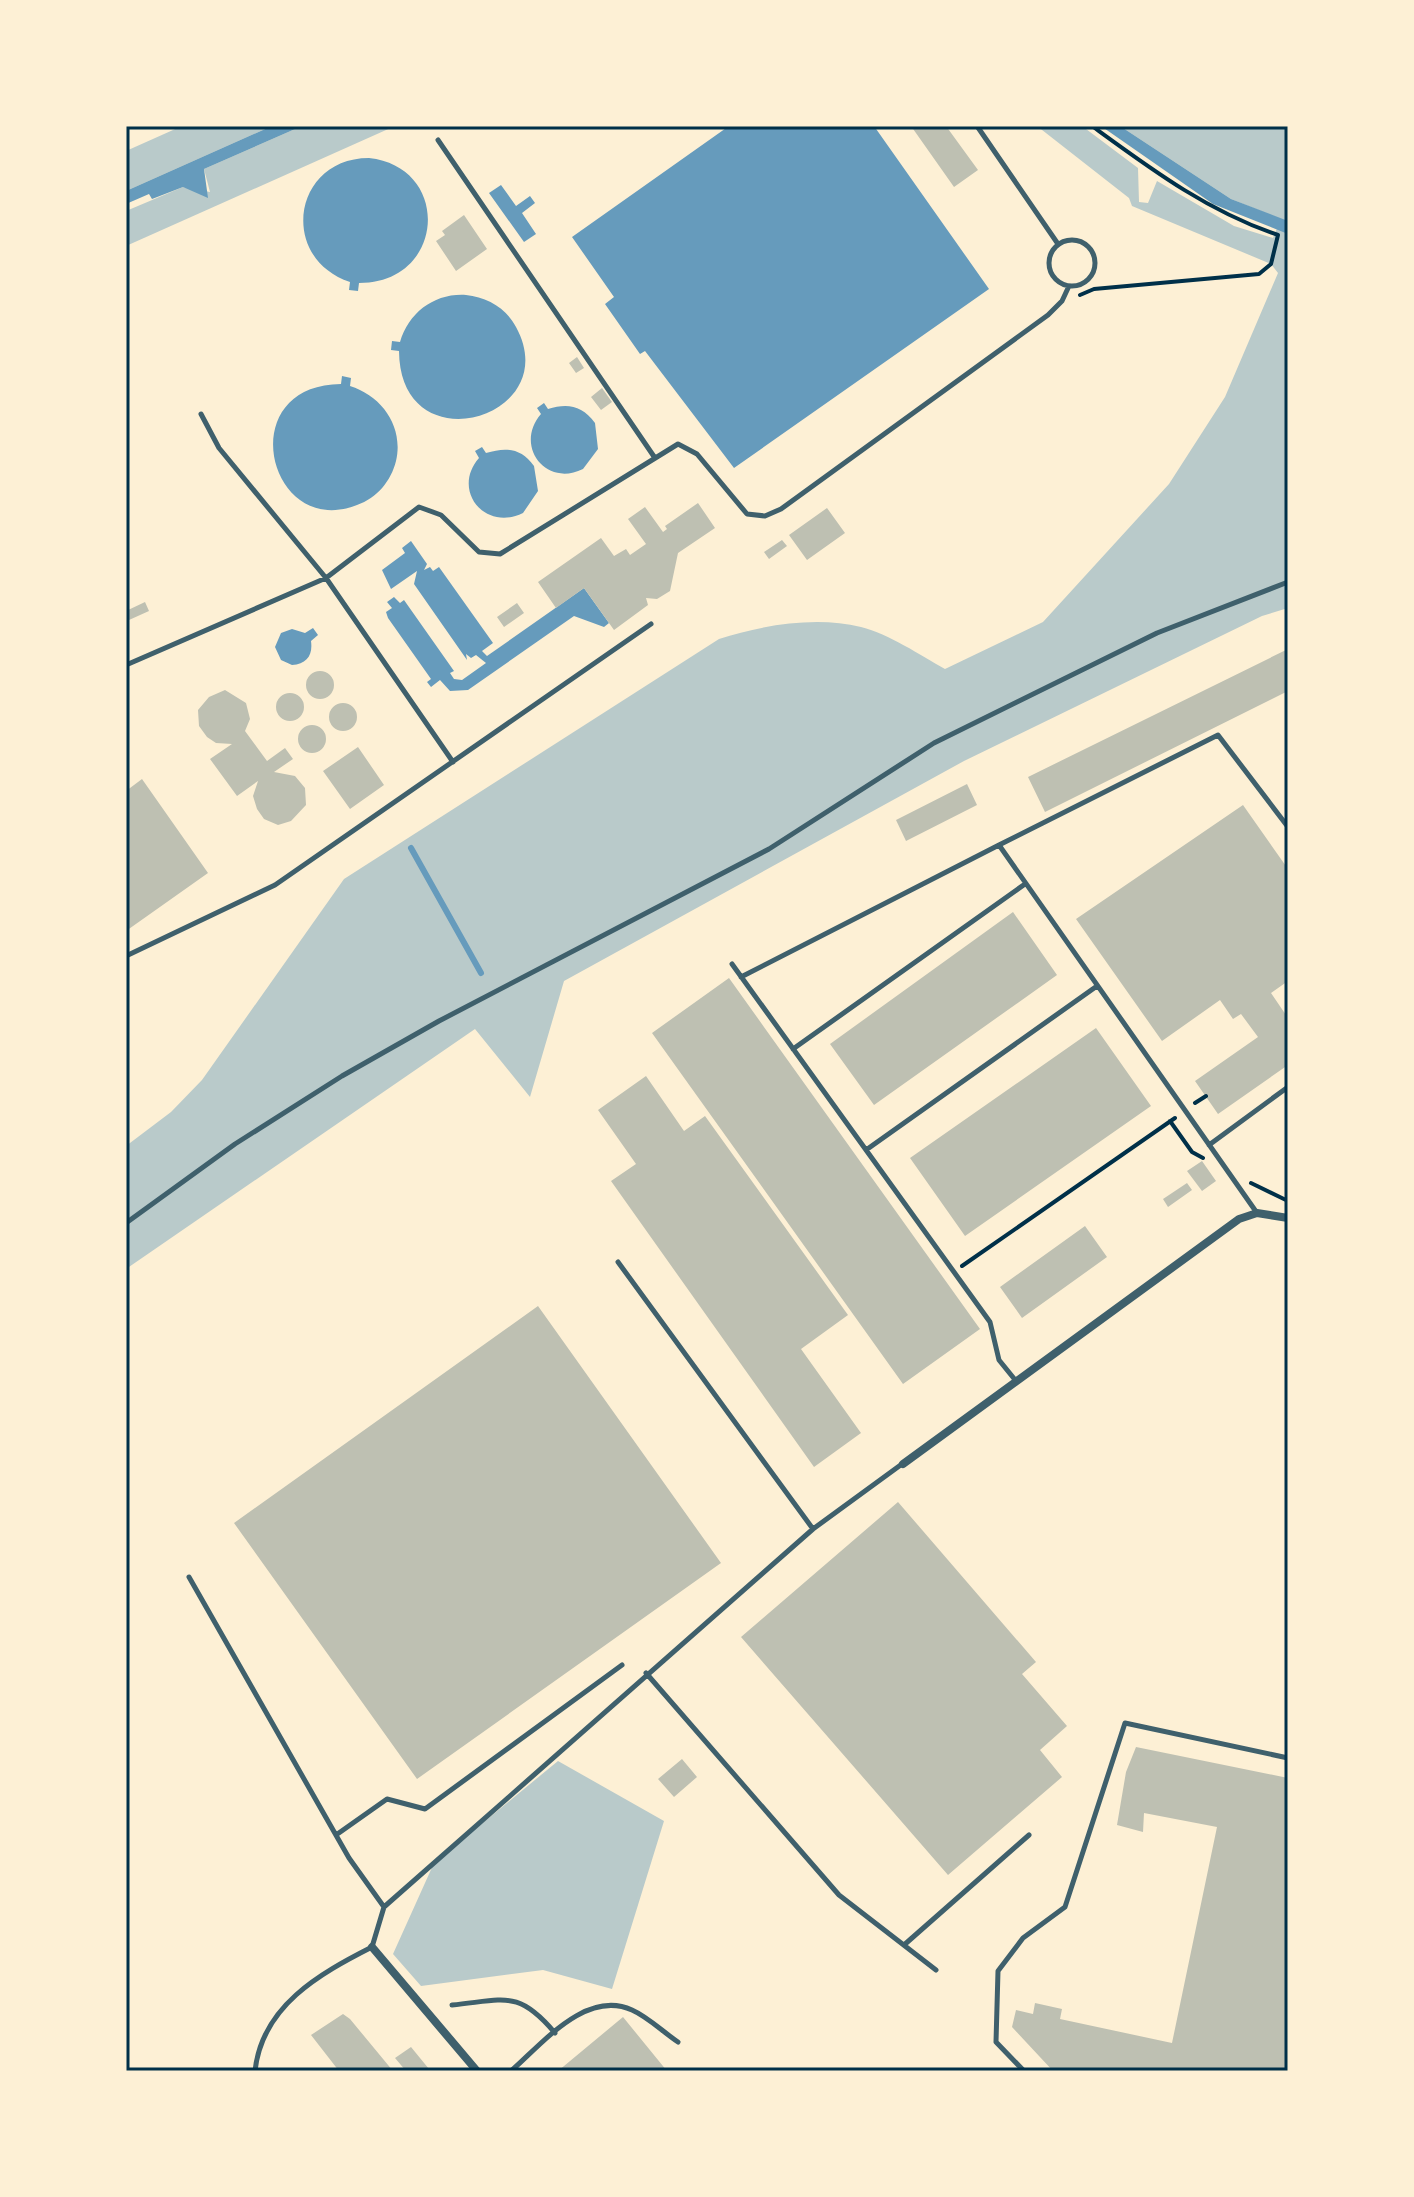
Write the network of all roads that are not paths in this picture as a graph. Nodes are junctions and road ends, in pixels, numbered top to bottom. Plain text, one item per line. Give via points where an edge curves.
1 (977, 126) edge
2 (438, 140) dead end
3 (1058, 244) junction
4 (1069, 286) junction
5 (201, 414) dead end
6 (655, 458) junction
7 (326, 578) junction
8 (1288, 582) edge
9 (651, 624) dead end
10 (126, 665) edge
11 (453, 762) junction
12 (1288, 827) edge
13 (999, 845) junction
14 (1025, 884) junction
15 (126, 956) edge
16 (732, 964) dead end
17 (741, 977) junction
18 (1097, 986) junction
19 (793, 1049) junction
20 (1288, 1087) edge
21 (1209, 1145) junction
22 (866, 1150) junction
23 (1257, 1213) junction
24 (1288, 1218) edge
25 (126, 1223) edge
26 (618, 1262) dead end
27 (1016, 1382) junction
28 (903, 1464) joint
29 (813, 1529) junction
30 (189, 1577) dead end
31 (622, 1665) dead end
32 (646, 1673) junction
33 (1288, 1758) edge
34 (336, 1835) junction
35 (1029, 1835) dead end
36 (384, 1907) junction
37 (904, 1945) junction
38 (372, 1947) junction
39 (936, 1970) dead end
40 (452, 2005) dead end
41 (555, 2033) junction
42 (678, 2042) dead end
43 (255, 2071) edge
44 (477, 2071) edge
45 (511, 2071) edge
46 (1024, 2071) edge

1 - 3 lane
2 - 6 lane
3 - 4 lane via 1048,264 1055,279
3 - 4 lane via 1074,240 1093,253 1091,276
4 - 6 lane via 1062,301 765,516 747,514 697,454 678,444
5 - 7 lane via 219,448
6 - 7 lane via 500,554 479,552 441,515 419,507
7 - 10 lane
7 - 11 lane
8 - 25 lane via 1157,633 934,743 769,849 342,1076
9 - 11 lane
11 - 15 lane via 275,885
12 - 13 lane via 1218,735
13 - 14 lane
13 - 17 lane
14 - 18 lane
14 - 19 lane
16 - 17 lane
17 - 19 lane
18 - 21 lane
18 - 22 lane
19 - 22 lane
20 - 21 lane
21 - 23 lane
22 - 27 lane via 990,1322 999,1360
23 - 24 street
23 - 27 street via 1239,1219
26 - 29 lane
27 - 28 street
28 - 29 lane
29 - 32 lane
30 - 34 lane
31 - 34 lane via 425,1809 387,1799
32 - 36 lane
32 - 37 lane via 839,1895
33 - 46 lane via 1125,1723 1065,1907 1023,1938 998,1971 996,2042
34 - 36 lane
35 - 37 lane
36 - 38 lane
37 - 39 lane
38 - 43 lane via 325,1971 298,1993 267,2027
38 - 44 street
40 - 41 lane via 521,2001
41 - 42 lane via 605,2003 631,2010
41 - 45 lane

